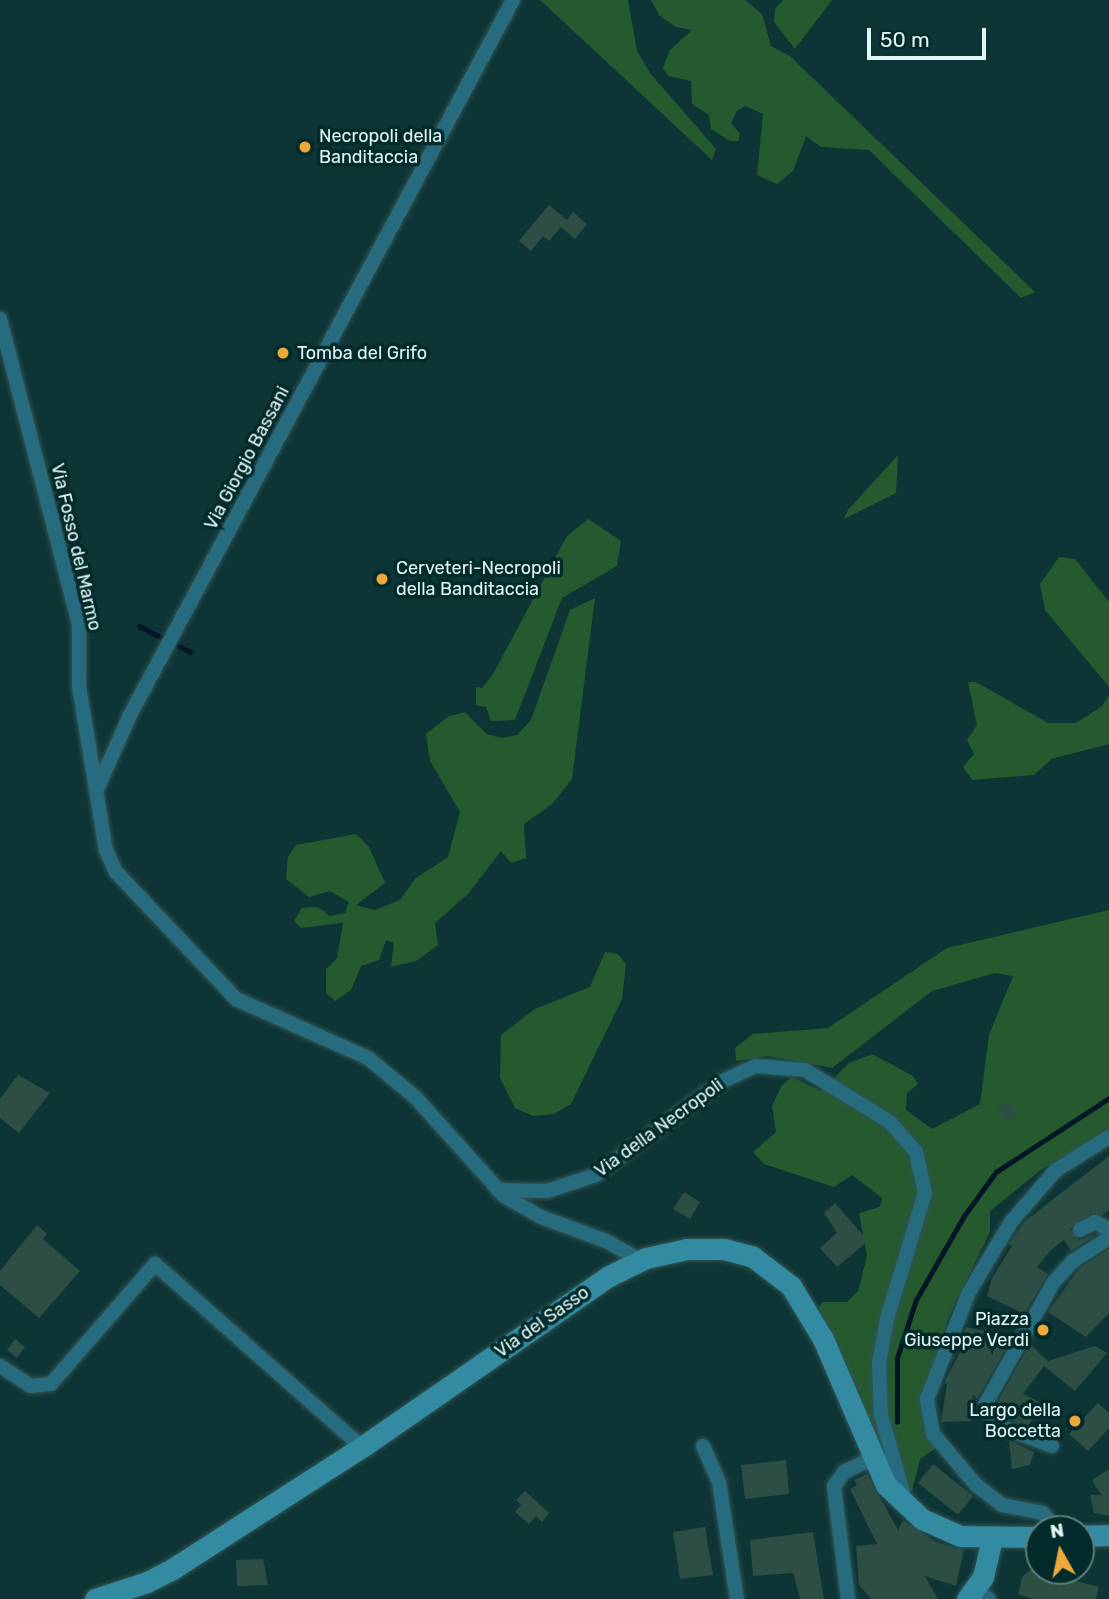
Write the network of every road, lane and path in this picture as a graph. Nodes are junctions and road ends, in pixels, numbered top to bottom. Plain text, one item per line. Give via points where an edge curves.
1 (513, 0) edge
2 (0, 319) edge
3 (98, 787) junction
4 (1109, 1137) edge
5 (496, 1190) junction
6 (1109, 1229) edge
7 (1080, 1230) dead end
8 (1109, 1238) edge
9 (640, 1260) junction
10 (0, 1366) edge
11 (703, 1446) dead end
12 (1052, 1446) dead end
13 (362, 1447) junction
14 (873, 1458) junction
15 (906, 1501) junction
16 (1044, 1515) edge
17 (1025, 1538) edge
18 (992, 1539) junction
19 (978, 1596) edge
20 (95, 1599) edge
21 (737, 1599) edge
22 (848, 1599) edge

1 - 3 street, Via Giorgio Bassani via 130,715
2 - 3 street, Via Fosso del Marmo via 79,625 79,686
3 - 5 street via 106,850 116,872 236,999 368,1058 415,1097
4 - 16 street via 1056,1170 1011,1222 969,1292 927,1399 933,1434 976,1485 1002,1505
5 - 9 street via 532,1213 606,1241
5 - 15 street, Via della Necropoli via 547,1192 596,1175 720,1082 756,1066 805,1070 890,1122 916,1152 925,1186 923,1208 887,1319 880,1364 883,1428
6 - 7 street via 1094,1222
8 - 12 street via 1073,1261 1053,1283 986,1403 997,1425
9 - 13 street, Via del Sasso via 602,1280
9 - 14 street, Via del Sasso via 680,1250 724,1250 753,1257 783,1277 818,1328
10 - 13 street via 31,1386 51,1384 155,1265
11 - 21 street via 719,1482
13 - 20 street, Via del Sasso via 156,1578
14 - 15 street, Via del Sasso via 888,1489
14 - 22 street via 844,1472 835,1486
15 - 18 street via 939,1530
17 - 18 street
18 - 19 street

